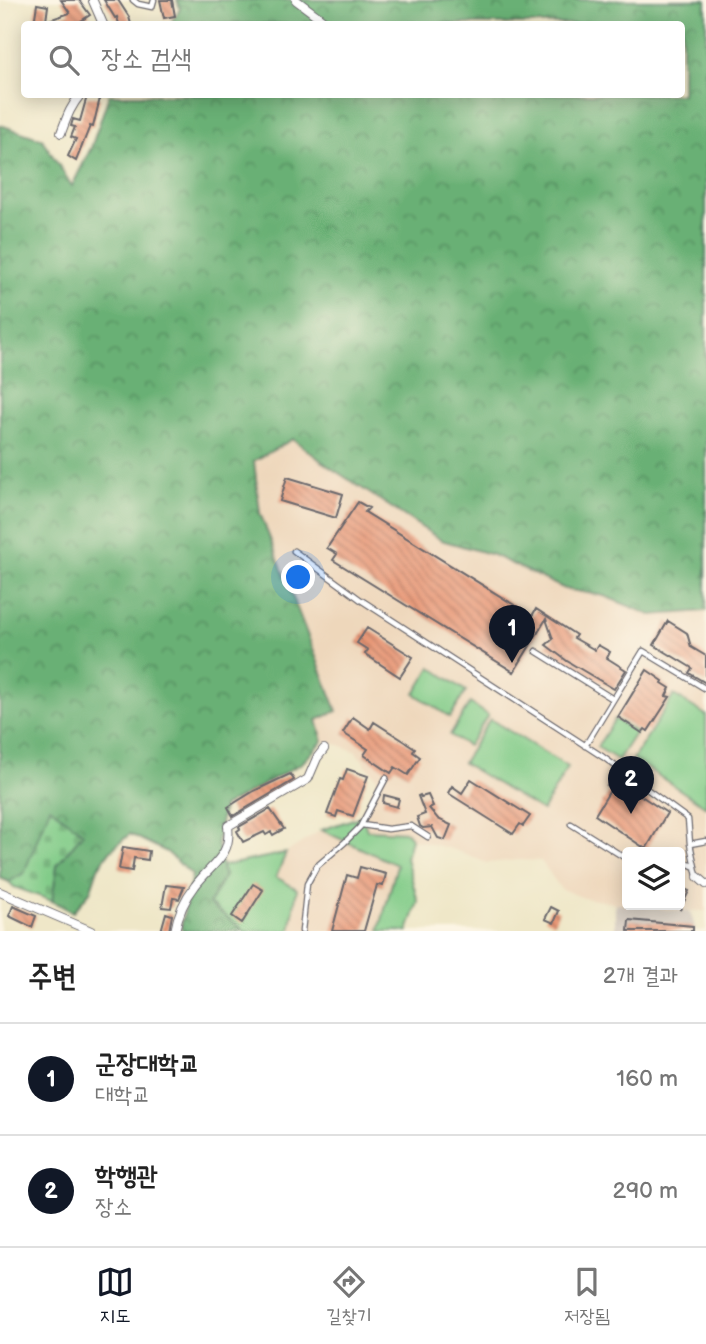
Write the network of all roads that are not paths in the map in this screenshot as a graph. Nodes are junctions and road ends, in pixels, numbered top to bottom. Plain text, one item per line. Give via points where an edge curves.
1 (93, 0) edge
2 (133, 0) edge
3 (154, 0) edge
4 (296, 0) edge
5 (102, 21) edge
6 (324, 21) edge
7 (78, 98) edge
8 (61, 133) dead end
9 (294, 551) dead end
10 (536, 651) dead end
11 (706, 690) edge
12 (613, 699) junction
13 (585, 746) junction
14 (324, 749) dead end
15 (386, 778) dead end
16 (571, 824) dead end
17 (362, 825) junction
18 (428, 837) dead end
19 (706, 841) edge
20 (690, 844) junction
21 (622, 856) edge
22 (685, 864) edge
23 (696, 872) junction
24 (706, 884) edge
25 (0, 892) edge
26 (91, 931) edge
27 (175, 931) edge
28 (302, 931) edge

1 - 5 street
2 - 3 lane via 152,7
4 - 6 street
7 - 8 street
9 - 13 lane
10 - 12 lane
11 - 12 lane via 643,651
12 - 13 lane
13 - 20 lane via 688,819
14 - 27 street via 309,779 228,826 230,838 224,854 178,912
15 - 17 lane
16 - 21 lane
17 - 18 lane via 388,830 411,826
17 - 28 lane via 317,866 307,884
19 - 20 lane
20 - 23 lane
22 - 23 lane
23 - 24 street
25 - 26 street

